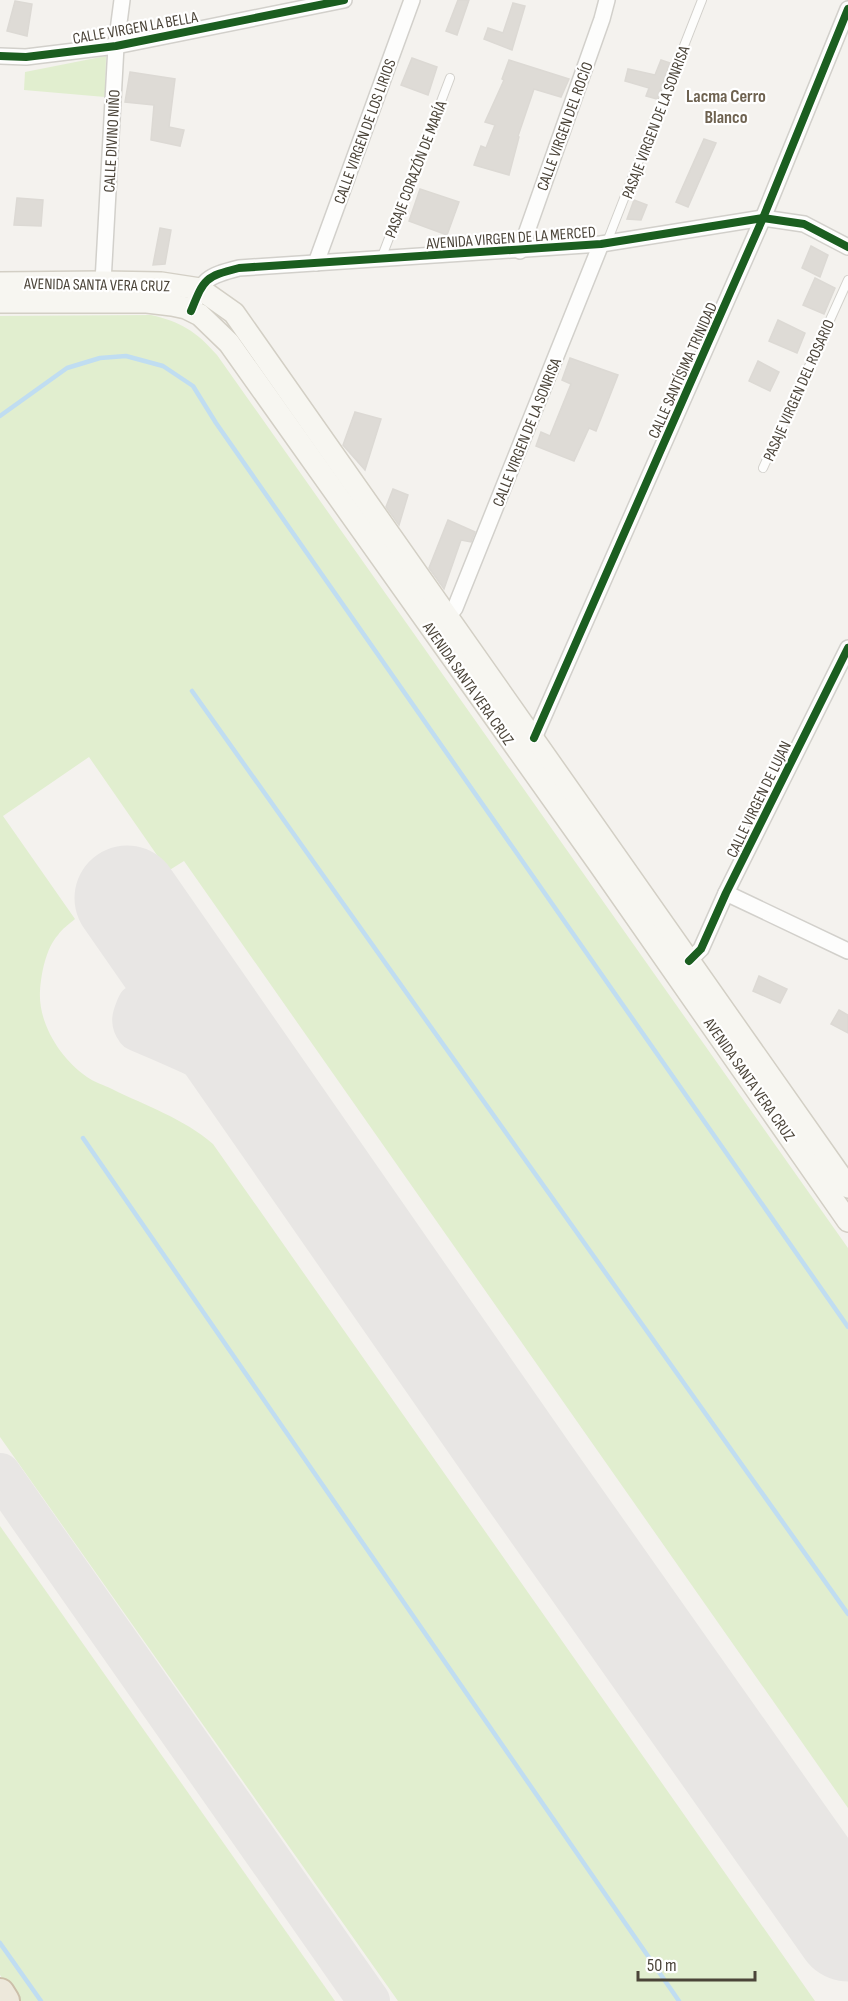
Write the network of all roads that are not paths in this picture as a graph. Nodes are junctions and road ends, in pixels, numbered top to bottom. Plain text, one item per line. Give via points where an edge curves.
1 (122, 0) edge
2 (344, 0) edge
3 (412, 0) edge
4 (607, 0) edge
5 (702, 0) edge
6 (848, 9) edge
7 (116, 46) junction
8 (0, 56) edge
9 (450, 78) dead end
10 (763, 218) junction
11 (604, 244) junction
12 (848, 247) edge
13 (520, 251) junction
14 (381, 259) junction
15 (316, 263) junction
16 (848, 280) edge
17 (103, 282) junction
18 (0, 283) edge
19 (200, 289) junction
20 (0, 302) edge
21 (191, 311) junction
22 (763, 468) dead end
23 (447, 618) junction
24 (848, 648) edge
25 (844, 667) edge
26 (534, 738) junction
27 (726, 893) junction
28 (848, 951) edge
29 (689, 961) junction
30 (848, 1188) edge
31 (848, 1221) edge
32 (0, 1994) edge
33 (5, 2001) edge

1 - 7 street, CALLE DIVINO NIÑO
2 - 7 street, CALLE VIRGEN LA BELLA
3 - 15 street, CALLE VIRGEN DE LOS LIRIOS
4 - 13 street, CALLE VIRGEN DEL ROCÍO
5 - 11 lane, PASAJE VIRGEN DE LA SONRISA
6 - 10 street, CALLE SANTÍSIMA TRINIDAD
7 - 8 street, CALLE VIRGEN LA BELLA via 26,57
7 - 17 street, CALLE DIVINO NIÑO
9 - 14 lane, PASAJE CORAZÓN DE MARÍA
10 - 11 street, AVENIDA VIRGEN DE LA MERCED
10 - 12 street, AVENIDA VIRGEN DE LA MERCED via 804,224
10 - 26 street, CALLE SANTÍSIMA TRINIDAD
11 - 13 street, AVENIDA VIRGEN DE LA MERCED
11 - 23 street, CALLE VIRGEN DE LA SONRISA via 455,608
13 - 14 street, AVENIDA VIRGEN DE LA MERCED
14 - 15 street, AVENIDA VIRGEN DE LA MERCED
15 - 19 street, AVENIDA VIRGEN DE LA MERCED via 238,268 206,280
16 - 22 lane, PASAJE VIRGEN DEL ROSARIO
17 - 18 main road, AVENIDA SANTA VERA CRUZ
17 - 19 main road, AVENIDA SANTA VERA CRUZ via 161,283
19 - 21 street
19 - 23 main road, AVENIDA SANTA VERA CRUZ via 234,313
20 - 21 main road, AVENIDA SANTA VERA CRUZ via 147,302
21 - 31 main road, AVENIDA SANTA VERA CRUZ via 229,343
23 - 26 main road, AVENIDA SANTA VERA CRUZ
24 - 25 street, CALLE VIRGEN DE LUJAN
25 - 27 street, CALLE VIRGEN DE LUJAN
26 - 29 main road, AVENIDA SANTA VERA CRUZ
27 - 28 street
27 - 29 street, CALLE VIRGEN DE LUJAN via 700,949
29 - 30 main road, AVENIDA SANTA VERA CRUZ
32 - 33 highway

